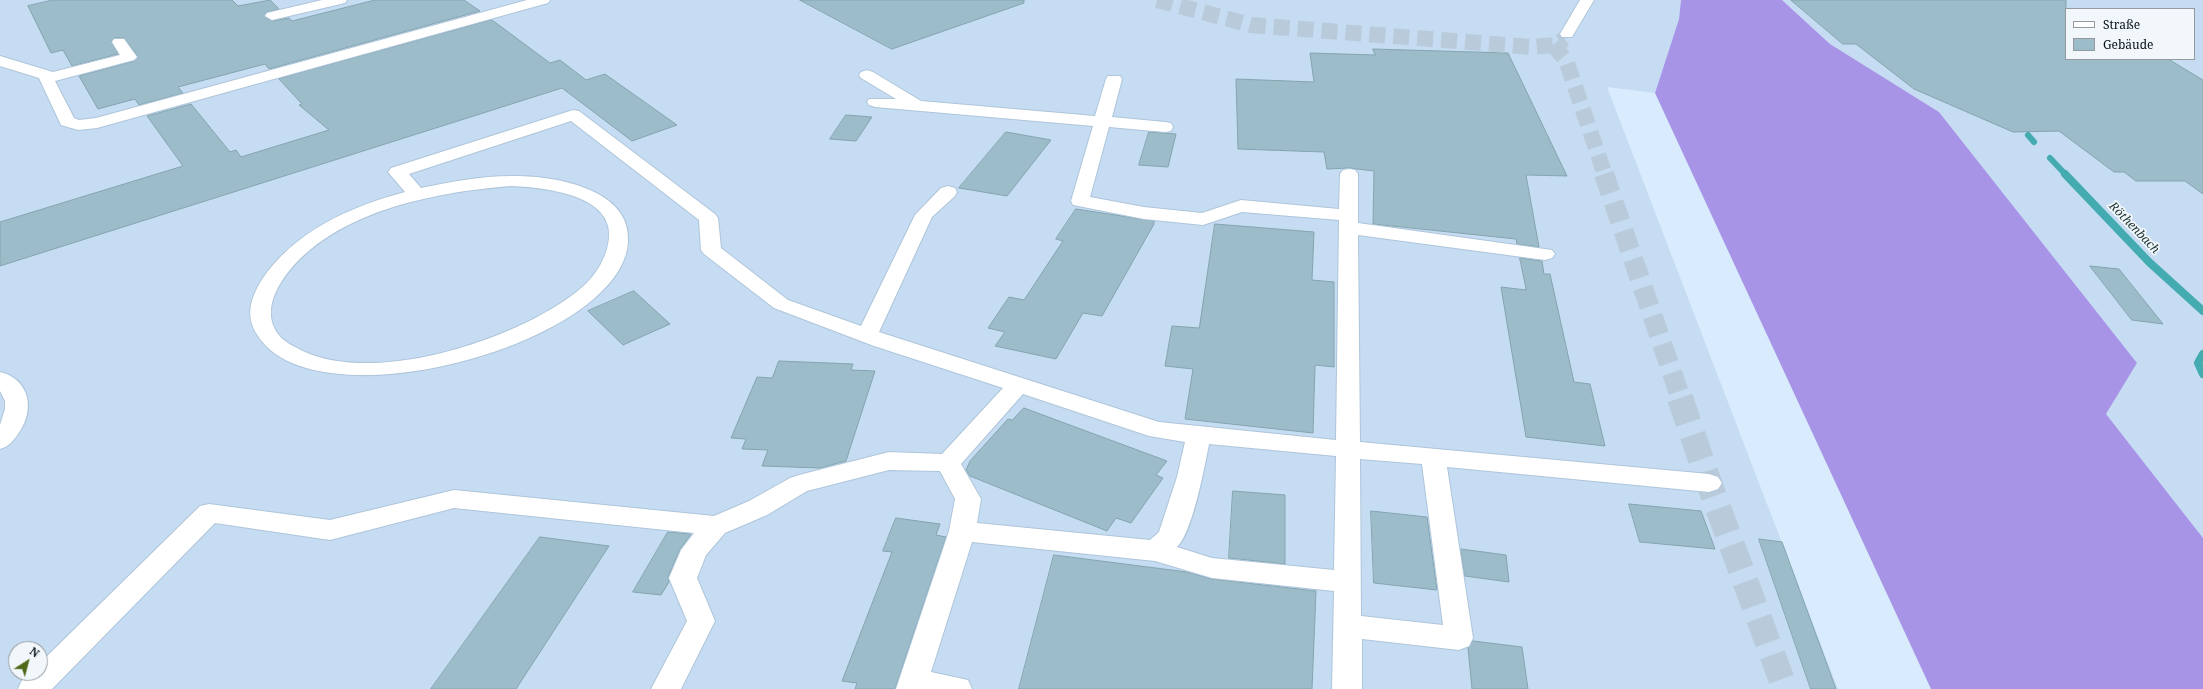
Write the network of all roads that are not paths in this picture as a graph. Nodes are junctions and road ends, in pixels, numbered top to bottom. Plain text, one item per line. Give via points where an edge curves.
1 (340, 0) edge
2 (543, 0) edge
3 (1587, 0) edge
4 (272, 16) dead end
5 (1567, 34) tunnel mouth
6 (119, 42) dead end
7 (0, 61) edge
8 (867, 75) dead end
9 (51, 77) junction
10 (1114, 79) dead end
11 (874, 102) dead end
12 (920, 106) junction
13 (1102, 122) junction
14 (1165, 127) dead end
15 (1349, 174) dead end
16 (948, 192) dead end
17 (416, 194) junction
18 (1349, 221) junction
19 (1545, 254) dead end
20 (867, 335) junction
21 (0, 379) edge
22 (1019, 384) junction
23 (1199, 435) junction
24 (0, 441) edge
25 (1349, 448) junction
26 (1433, 457) junction
27 (948, 463) junction
28 (1708, 483) dead end
29 (716, 526) junction
30 (962, 531) junction
31 (1155, 551) junction
32 (1348, 582) junction
33 (1348, 626) junction
34 (912, 686) edge
35 (33, 689) edge
36 (666, 689) edge
37 (957, 689) edge
38 (1347, 689) edge

1 - 4 street
2 - 9 street via 97,123 78,125 67,121 46,79
3 - 5 street
6 - 9 street via 129,57
7 - 9 street
8 - 12 street
10 - 13 street
11 - 12 street
12 - 13 street
13 - 14 street
13 - 18 street via 1080,201 1144,213 1203,219 1241,206
15 - 18 street
16 - 20 street via 924,215
17 - 17 street via 346,220 325,231 290,257 277,271 261,299 260,313 263,326 270,338 297,357 341,367 396,367 456,358 512,339 560,314 596,286 607,272 620,245 617,221 610,211 593,198 571,189 533,182 496,181 465,184
17 - 20 street via 397,172 573,115 708,218 711,250 781,304
18 - 19 street
18 - 25 street
20 - 22 street
21 - 24 street via 11,387 17,396 18,408 13,422
22 - 23 street via 1156,430
22 - 27 street
23 - 25 street
23 - 31 street via 1190,477 1171,537
25 - 26 street
25 - 32 street
26 - 28 street
26 - 33 street via 1459,638
27 - 29 street via 889,461 799,484 758,508
27 - 30 street via 968,499
29 - 35 street via 454,499 330,530 209,513
29 - 36 street via 694,550 683,578 701,621
30 - 31 street
30 - 34 street
31 - 32 street via 1212,568
32 - 33 street
33 - 38 street
34 - 37 street

